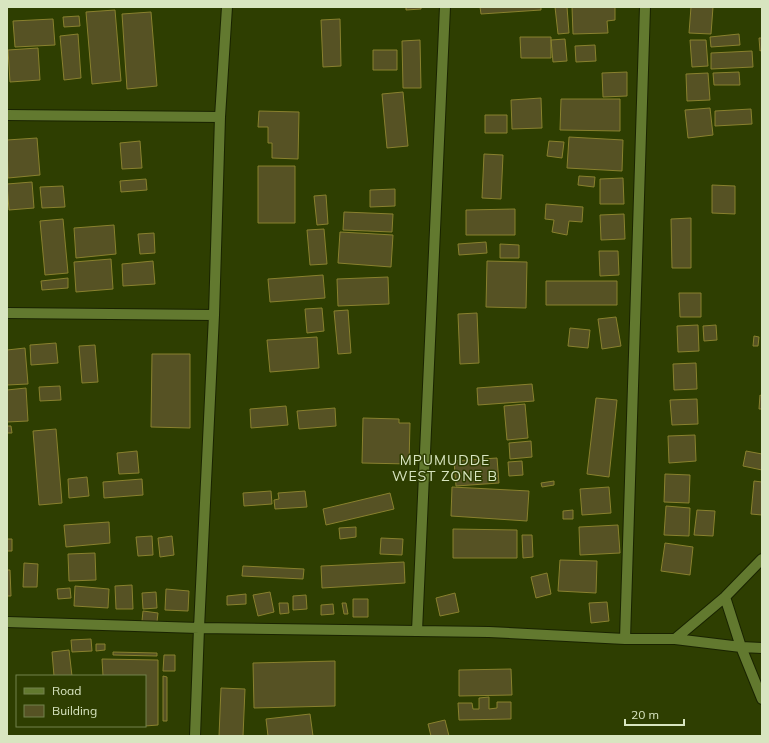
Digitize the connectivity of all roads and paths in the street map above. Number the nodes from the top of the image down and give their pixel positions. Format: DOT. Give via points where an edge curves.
graph roads {
  1 [pos="226,7"];
  2 [pos="445,7"];
  3 [pos="645,7"];
  4 [pos="7,115"];
  5 [pos="220,117"];
  6 [pos="7,313"];
  7 [pos="214,315"];
  8 [pos="762,559"];
  9 [pos="725,597"];
  10 [pos="7,622"];
  11 [pos="199,628"];
  12 [pos="417,631"];
  13 [pos="625,639"];
  14 [pos="675,639"];
  15 [pos="741,647"];
  16 [pos="762,648"];
  17 [pos="762,699"];
  18 [pos="195,736"];
  1 -- 5 [label="street"];
  2 -- 12 [label="street"];
  3 -- 13 [label="street"];
  4 -- 5 [label="street"];
  5 -- 7 [label="street"];
  6 -- 7 [label="street"];
  7 -- 11 [label="street"];
  8 -- 9 [label="street"];
  9 -- 14 [label="street"];
  9 -- 15 [label="street"];
  10 -- 11 [label="street"];
  11 -- 12 [label="street"];
  11 -- 18 [label="street"];
  12 -- 13 [label="street"];
  13 -- 14 [label="street"];
  14 -- 15 [label="street"];
  15 -- 16 [label="street"];
  15 -- 17 [label="street"];
}
